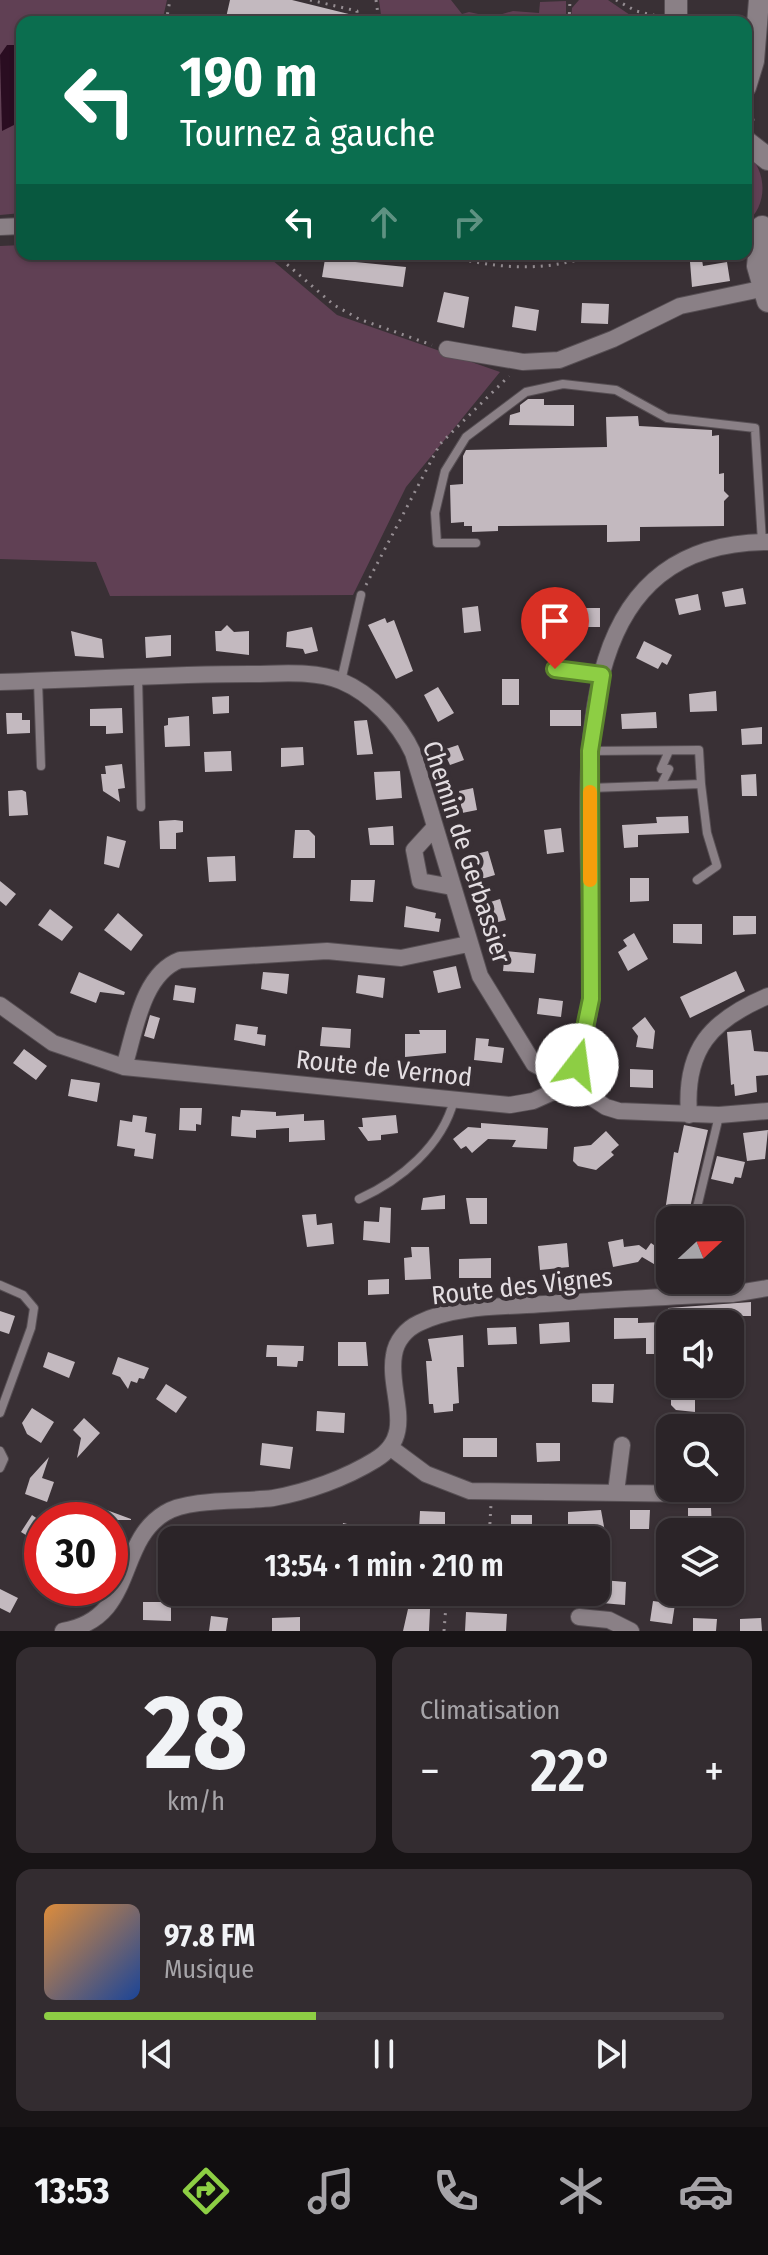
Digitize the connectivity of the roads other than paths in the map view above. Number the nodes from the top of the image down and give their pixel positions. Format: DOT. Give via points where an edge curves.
graph roads {
  1 [pos="759,0"];
  2 [pos="752,68"];
  3 [pos="752,141"];
  4 [pos="768,159"];
  5 [pos="759,228"];
  6 [pos="752,256"];
  7 [pos="751,260"];
  8 [pos="766,295"];
  9 [pos="447,349"];
  10 [pos="765,542"];
  11 [pos="476,543"];
  12 [pos="361,595"];
  13 [pos="555,669"];
  14 [pos="602,675"];
  15 [pos="138,677"];
  16 [pos="38,681"];
  17 [pos="341,681"];
  18 [pos="0,682"];
  19 [pos="590,751"];
  20 [pos="669,751"];
  21 [pos="41,766"];
  22 [pos="701,784"];
  23 [pos="661,785"];
  24 [pos="590,788"];
  25 [pos="141,807"];
  26 [pos="435,827"];
  27 [pos="697,880"];
  28 [pos="452,887"];
  29 [pos="468,944"];
  30 [pos="768,996"];
  31 [pos="0,1005"];
  32 [pos="124,1067"];
  33 [pos="571,1084"];
  34 [pos="454,1100"];
  35 [pos="768,1111"];
  36 [pos="689,1115"];
  37 [pos="719,1115"];
  38 [pos="359,1199"];
  39 [pos="697,1206"];
  40 [pos="0,1285"];
  41 [pos="768,1288"];
  42 [pos="656,1291"];
  43 [pos="744,1292"];
  44 [pos="0,1413"];
  45 [pos="622,1445"];
  46 [pos="391,1448"];
  47 [pos="0,1451"];
  48 [pos="0,1468"];
  49 [pos="616,1492"];
  50 [pos="656,1493"];
  51 [pos="579,1617"];
  52 [pos="63,1631"];
  53 [pos="631,1631"];
  1 -- 2 [label="street"];
  3 -- 4 [label="main road"];
  5 -- 6 [label="main road"];
  7 -- 8 [label="main road"];
  8 -- 9 [label="street" via="680,306 559,360 523,362"];
  10 -- 11 [label="lane" via="755,428 667,418 616,390 563,384 526,392 502,409 466,437 445,471 435,513 437,543"];
  10 -- 14 [label="street" via="703,550 677,561 647,584 620,621"];
  12 -- 17 [label="lane"];
  13 -- 14 [label="lane"];
  14 -- 19 [label="street"];
  15 -- 16 [label="street, Chemin de Gerbassier"];
  15 -- 17 [label="street, Chemin de Gerbassier" via="273,674"];
  15 -- 25 [label="lane"];
  16 -- 18 [label="street, Chemin de Gerbassier"];
  16 -- 21 [label="lane"];
  17 -- 26 [label="street, Chemin de Gerbassier" via="373,702 407,741"];
  19 -- 20 [label="lane"];
  19 -- 24 [label="street"];
  20 -- 22 [label="lane" via="699,750"];
  20 -- 23 [label="lane" via="661,769 669,769"];
  22 -- 23 [label="lane"];
  22 -- 27 [label="lane" via="717,866"];
  23 -- 24 [label="lane"];
  24 -- 33 [label="street" via="591,999"];
  26 -- 28 [label="street, Chemin de Gerbassier"];
  26 -- 28 [label="street" via="414,850 420,881"];
  28 -- 29 [label="street, Chemin de Gerbassier"];
  29 -- 32 [label="street" via="401,958 327,951 180,960 153,982"];
  29 -- 33 [label="street, Chemin de Gerbassier" via="493,1000 529,1059"];
  30 -- 36 [label="street" via="726,1015 709,1032 692,1071"];
  31 -- 32 [label="street, Route de Vernod" via="53,1043"];
  32 -- 34 [label="street, Route de Vernod"];
  33 -- 34 [label="street, Route de Vernod" via="519,1105"];
  33 -- 36 [label="street" via="611,1109"];
  34 -- 38 [label="lane" via="412,1167"];
  35 -- 37 [label="street"];
  36 -- 37 [label="street"];
  37 -- 39 [label="lane"];
  40 -- 44 [label="lane" via="23,1295 34,1308"];
  41 -- 43 [label="street, Route des Vignes"];
  42 -- 46 [label="street, Route des Vignes" via="447,1314 416,1324 393,1355 400,1422"];
  45 -- 49 [label="street"];
  46 -- 49 [label="street" via="450,1485 491,1492"];
  46 -- 52 [label="street" via="367,1465 292,1494 167,1511 146,1531 105,1612"];
  47 -- 48 [label="lane"];
  49 -- 50 [label="street"];
  51 -- 53 [label="street" via="609,1620"];
}
